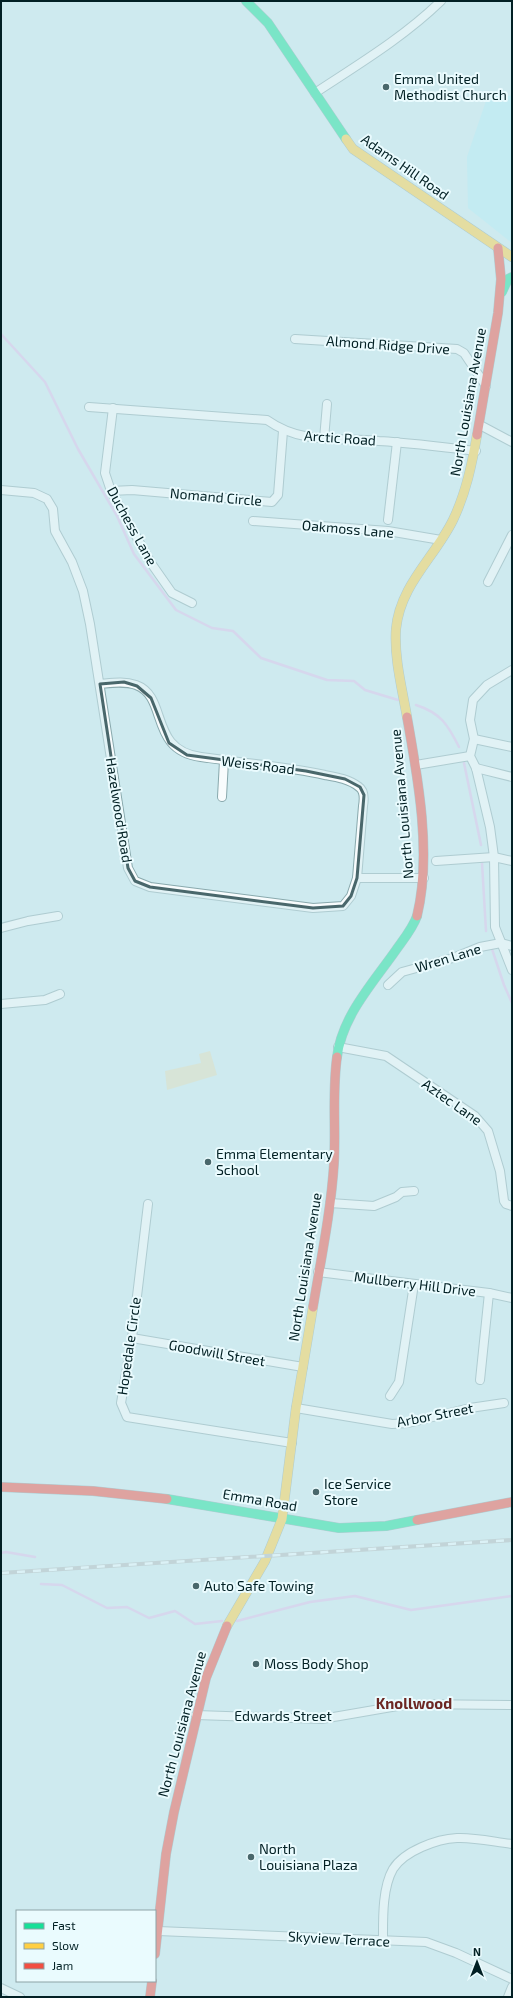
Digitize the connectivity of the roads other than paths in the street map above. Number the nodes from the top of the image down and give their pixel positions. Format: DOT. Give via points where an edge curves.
graph roads {
  1 [pos="246,1"];
  2 [pos="442,1"];
  3 [pos="315,92"];
  4 [pos="498,248"];
  5 [pos="512,257"];
  6 [pos="512,277"];
  7 [pos="500,299"];
  8 [pos="295,339"];
  9 [pos="487,387"];
  10 [pos="327,404"];
  11 [pos="89,407"];
  12 [pos="113,408"];
  13 [pos="480,426"];
  14 [pos="283,431"];
  15 [pos="324,439"];
  16 [pos="397,442"];
  17 [pos="512,442"];
  18 [pos="476,451"];
  19 [pos="1,490"];
  20 [pos="111,491"];
  21 [pos="254,520"];
  22 [pos="388,520"];
  23 [pos="512,535"];
  24 [pos="441,540"];
  25 [pos="488,582"];
  26 [pos="192,602"];
  27 [pos="512,670"];
  28 [pos="100,684"];
  29 [pos="474,739"];
  30 [pos="512,747"];
  31 [pos="470,756"];
  32 [pos="224,761"];
  33 [pos="416,765"];
  34 [pos="476,768"];
  35 [pos="512,777"];
  36 [pos="222,797"];
  37 [pos="494,857"];
  38 [pos="436,861"];
  39 [pos="512,861"];
  40 [pos="356,878"];
  41 [pos="424,878"];
  42 [pos="58,916"];
  43 [pos="1,928"];
  44 [pos="502,943"];
  45 [pos="512,946"];
  46 [pos="512,970"];
  47 [pos="388,985"];
  48 [pos="60,994"];
  49 [pos="1,1004"];
  50 [pos="338,1047"];
  51 [pos="414,1191"];
  52 [pos="330,1203"];
  53 [pos="148,1204"];
  54 [pos="512,1206"];
  55 [pos="318,1272"];
  56 [pos="414,1284"];
  57 [pos="489,1293"];
  58 [pos="512,1298"];
  59 [pos="132,1338"];
  60 [pos="303,1367"];
  61 [pos="480,1380"];
  62 [pos="390,1396"];
  63 [pos="504,1403"];
  64 [pos="296,1408"];
  65 [pos="292,1443"];
  66 [pos="1,1487"];
  67 [pos="512,1502"];
  68 [pos="282,1519"];
  69 [pos="512,1705"];
  70 [pos="196,1716"];
  71 [pos="512,1844"];
  72 [pos="158,1931"];
  73 [pos="383,1942"];
  74 [pos="156,1946"];
  75 [pos="512,1979"];
  76 [pos="152,1982"];
  77 [pos="512,1987"];
  78 [pos="1,1988"];
  79 [pos="20,1997"];
  80 [pos="150,1997"];
  81 [pos="508,1997"];
  1 -- 3 [label="street, Adams Hill Road" via="268,23"];
  2 -- 3 [label="street" via="425,17 382,48"];
  3 -- 4 [label="street, Adams Hill Road" via="353,149"];
  4 -- 5 [label="street, Adams Hill Road"];
  4 -- 7 [label="street, North Louisiana Avenue"];
  6 -- 7 [label="street" via="504,284"];
  7 -- 9 [label="street, North Louisiana Avenue"];
  8 -- 9 [label="street, Almond Ridge Drive" via="457,349 464,353"];
  9 -- 13 [label="street, North Louisiana Avenue"];
  10 -- 15 [label="street"];
  11 -- 12 [label="street, Arctic Road"];
  12 -- 14 [label="street, Arctic Road" via="267,420"];
  12 -- 20 [label="street, Duchess Lane" via="105,474"];
  13 -- 17 [label="street"];
  13 -- 18 [label="street, North Louisiana Avenue"];
  14 -- 15 [label="street, Arctic Road"];
  14 -- 20 [label="street, Nomand Circle" via="278,495 272,502 132,490"];
  15 -- 16 [label="street, Arctic Road"];
  16 -- 18 [label="street, Arctic Road"];
  16 -- 22 [label="street"];
  18 -- 24 [label="street, North Louisiana Avenue" via="464,493"];
  19 -- 28 [label="street, Hazelwood Road" via="34,493 47,499 53,508 55,531 72,562 83,591"];
  20 -- 26 [label="street, Duchess Lane" via="151,562 172,593"];
  21 -- 24 [label="street, Oakmoss Lane" via="388,532"];
  23 -- 25 [label="street"];
  24 -- 33 [label="street, North Louisiana Avenue" via="407,589 396,629 397,661"];
  27 -- 29 [label="street" via="487,684 473,700 470,720"];
  28 -- 32 [label="street, Weiss Road" via="124,682 137,686 151,698 169,742 187,756"];
  28 -- 40 [label="street, Hazelwood Road" via="128,868 135,881 150,887 313,908 343,906 351,896"];
  29 -- 30 [label="street"];
  29 -- 31 [label="street"];
  31 -- 33 [label="street"];
  31 -- 34 [label="street"];
  32 -- 36 [label="street"];
  32 -- 40 [label="street, Weiss Road" via="306,771 345,779 360,787 364,795 364,806"];
  33 -- 41 [label="street, North Louisiana Avenue"];
  34 -- 35 [label="street"];
  34 -- 37 [label="street" via="490,827"];
  37 -- 38 [label="street"];
  37 -- 39 [label="street"];
  37 -- 44 [label="street" via="495,927"];
  40 -- 41 [label="street"];
  41 -- 50 [label="street, North Louisiana Avenue" via="416,919 349,1017"];
  42 -- 43 [label="street"];
  44 -- 45 [label="street, Wren Lane"];
  44 -- 46 [label="street"];
  44 -- 47 [label="street, Wren Lane" via="480,947 453,958 402,972"];
  48 -- 49 [label="street" via="45,1000"];
  50 -- 52 [label="street, North Louisiana Avenue" via="334,1075 334,1162"];
  50 -- 54 [label="street, Aztec Lane" via="386,1056 478,1119 487,1128 494,1146 504,1201"];
  51 -- 52 [label="street" via="402,1192 374,1206"];
  52 -- 55 [label="street, North Louisiana Avenue"];
  53 -- 59 [label="street, Hopedale Circle"];
  55 -- 56 [label="street, Mullberry Hill Drive"];
  55 -- 60 [label="street, North Louisiana Avenue"];
  56 -- 57 [label="street, Mullberry Hill Drive"];
  56 -- 62 [label="street" via="399,1382"];
  57 -- 58 [label="street, Mullberry Hill Drive"];
  57 -- 61 [label="street"];
  59 -- 60 [label="street, Goodwill Street"];
  59 -- 65 [label="street, Hopedale Circle" via="121,1403 127,1416"];
  60 -- 64 [label="street, North Louisiana Avenue"];
  63 -- 64 [label="street, Arbor Street" via="392,1424"];
  64 -- 65 [label="street, North Louisiana Avenue"];
  65 -- 68 [label="street, North Louisiana Avenue"];
  66 -- 68 [label="street, Emma Road" via="172,1498"];
  67 -- 68 [label="street, Emma Road" via="381,1527 339,1528"];
  68 -- 70 [label="street, North Louisiana Avenue" via="267,1556 219,1642"];
  69 -- 70 [label="street, Edwards Street" via="408,1704 322,1719"];
  70 -- 72 [label="street, North Louisiana Avenue" via="166,1854"];
  71 -- 73 [label="street" via="457,1838 408,1853 393,1869 384,1899"];
  72 -- 73 [label="street, Skyview Terrace"];
  72 -- 74 [label="street, North Louisiana Avenue"];
  73 -- 75 [label="street, Skyview Terrace" via="426,1942"];
  76 -- 80 [label="street"];
  77 -- 81 [label="street"];
  78 -- 79 [label="street"];
}
